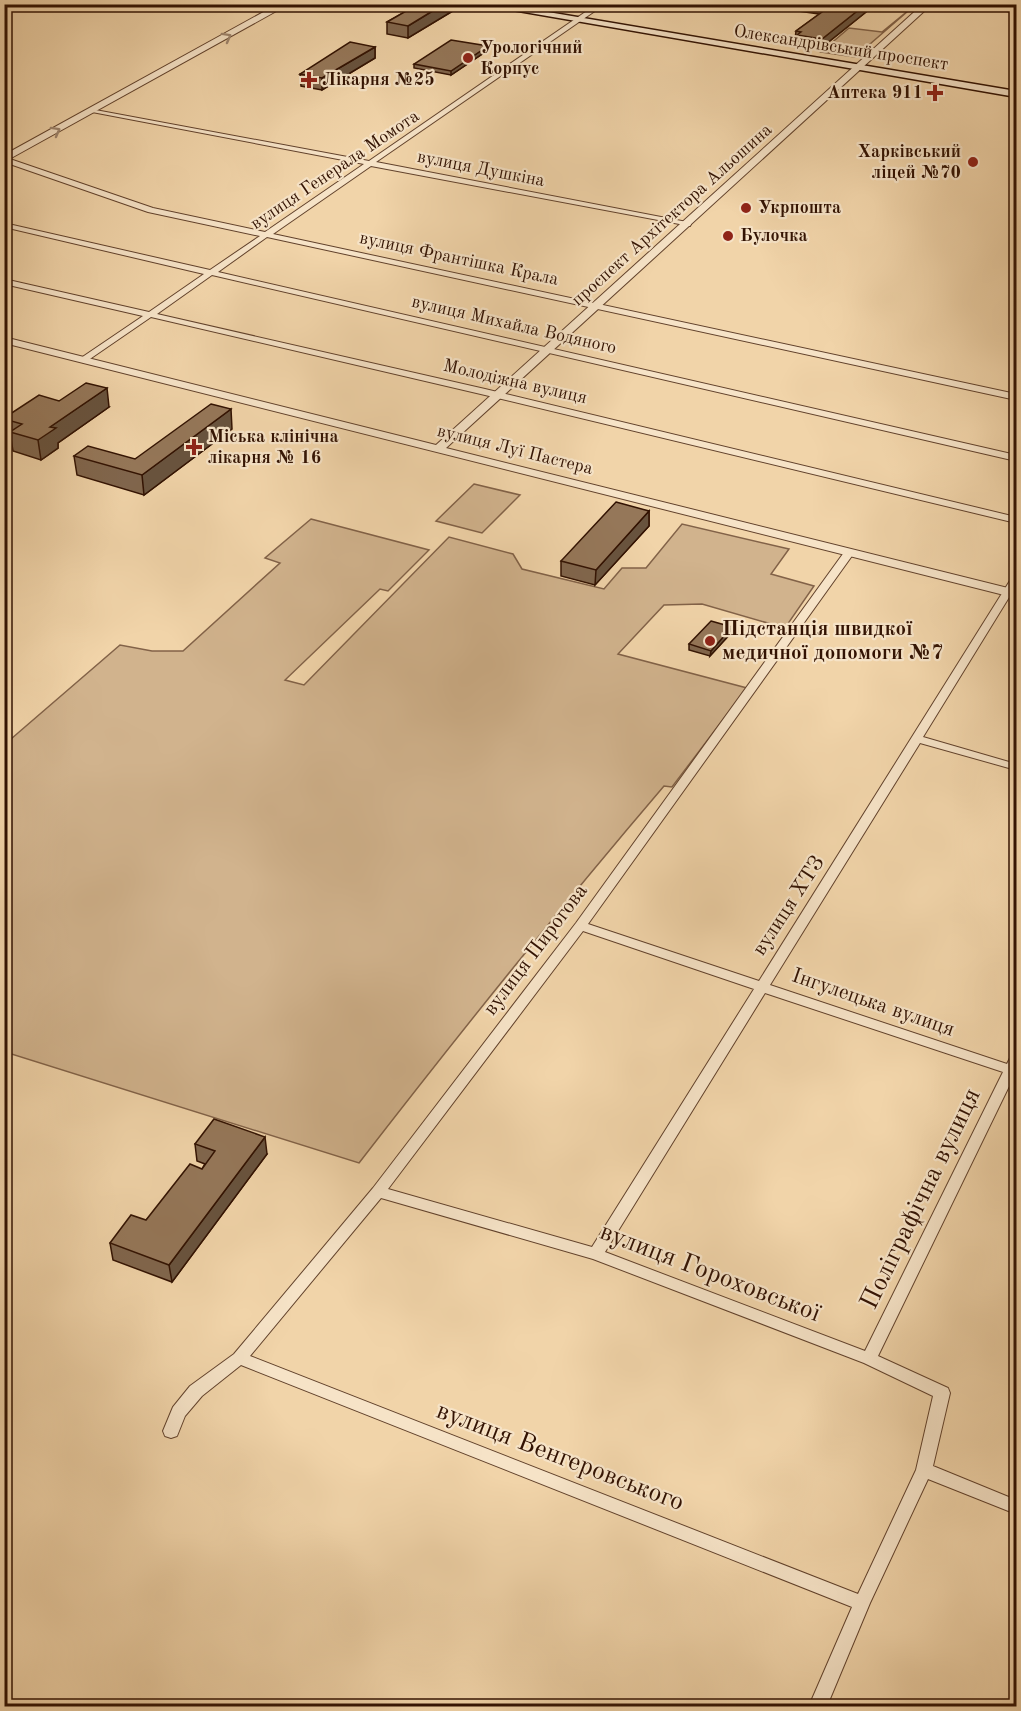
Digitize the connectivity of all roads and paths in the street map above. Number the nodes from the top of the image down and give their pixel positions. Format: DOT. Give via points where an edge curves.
graph roads {
  1 [pos="285,4"];
  2 [pos="482,4"];
  3 [pos="602,4"];
  4 [pos="928,4"];
  5 [pos="976,4"];
  6 [pos="1017,11"];
  7 [pos="578,21"];
  8 [pos="858,67"];
  9 [pos="1017,94"];
  10 [pos="92,110"];
  11 [pos="4,159"];
  12 [pos="371,164"];
  13 [pos="687,224"];
  14 [pos="4,225"];
  15 [pos="268,234"];
  16 [pos="212,271"];
  17 [pos="4,281"];
  18 [pos="597,305"];
  19 [pos="146,315"];
  20 [pos="4,340"];
  21 [pos="548,350"];
  22 [pos="84,360"];
  23 [pos="498,395"];
  24 [pos="1017,397"];
  25 [pos="438,449"];
  26 [pos="1017,458"];
  27 [pos="1017,519"];
  28 [pos="849,553"];
  29 [pos="1017,579"];
  30 [pos="1012,593"];
  31 [pos="919,739"];
  32 [pos="1017,767"];
  33 [pos="580,926"];
  34 [pos="761,986"];
  35 [pos="1015,1067"];
  36 [pos="378,1192"];
  37 [pos="596,1254"];
  38 [pos="239,1358"];
  39 [pos="869,1359"];
  40 [pos="171,1431"];
  41 [pos="924,1470"];
  42 [pos="1017,1507"];
  43 [pos="861,1603"];
  44 [pos="818,1707"];
  10 -- 1 [label="street, one-way"];
  2 -- 7 [label="main road, Олександрівський проспект"];
  3 -- 7 [label="street, вулиця Генерала Момота"];
  4 -- 8 [label="street, проспект Архітектора Альошина"];
  5 -- 6 [label="street"];
  7 -- 8 [label="main road, Олександрівський проспект"];
  7 -- 12 [label="street, вулиця Генерала Момота"];
  8 -- 9 [label="main road, Олександрівський проспект"];
  8 -- 13 [label="street, проспект Архітектора Альошина"];
  11 -- 10 [label="street, one-way"];
  10 -- 12 [label="street, вулиця Душкіна"];
  11 -- 15 [label="street, вулиця Франтішка Крала" via="152,210"];
  12 -- 13 [label="street, вулиця Душкіна"];
  12 -- 15 [label="street, вулиця Генерала Момота"];
  13 -- 18 [label="street, проспект Архітектора Альошина"];
  14 -- 16 [label="street, вулиця Михайла Водяного"];
  15 -- 16 [label="street, вулиця Генерала Момота"];
  15 -- 18 [label="street, вулиця Франтішка Крала"];
  16 -- 19 [label="street, вулиця Генерала Момота"];
  16 -- 21 [label="street, вулиця Михайла Водяного"];
  17 -- 19 [label="street, Молодіжна вулиця"];
  18 -- 21 [label="street, проспект Архітектора Альошина"];
  18 -- 24 [label="street, вулиця Франтішка Крала"];
  19 -- 22 [label="street, вулиця Генерала Момота"];
  19 -- 23 [label="street, Молодіжна вулиця"];
  20 -- 22 [label="street, вулиця Луї Пастера"];
  21 -- 23 [label="street, проспект Архітектора Альошина"];
  21 -- 26 [label="street, вулиця Михайла Водяного"];
  22 -- 25 [label="street, вулиця Луї Пастера"];
  23 -- 25 [label="street, проспект Архітектора Альошина"];
  23 -- 27 [label="street, Молодіжна вулиця"];
  25 -- 28 [label="street, вулиця Луї Пастера"];
  28 -- 30 [label="street, вулиця Луї Пастера"];
  28 -- 33 [label="street, вулиця Пирогова"];
  29 -- 30 [label="street, вулиця ХТЗ"];
  30 -- 31 [label="street, вулиця ХТЗ"];
  31 -- 32 [label="street"];
  31 -- 34 [label="street, вулиця ХТЗ"];
  33 -- 34 [label="street, Інгулецька вулиця"];
  33 -- 36 [label="street, вулиця Пирогова"];
  34 -- 35 [label="street, Інгулецька вулиця"];
  34 -- 37 [label="street, вулиця ХТЗ"];
  35 -- 39 [label="street, Поліграфічна вулиця"];
  36 -- 37 [label="street, вулиця Гороховської"];
  36 -- 38 [label="street, вулиця Пирогова"];
  37 -- 39 [label="street, вулиця Гороховської"];
  38 -- 40 [label="street, вулиця Пирогова" via="196,1390 179,1412"];
  38 -- 43 [label="street, вулиця Венгеровського"];
  39 -- 41 [label="street, вулиця Гороховської" via="942,1393"];
  41 -- 42 [label="street"];
  41 -- 43 [label="street"];
  43 -- 44 [label="street"];
}
